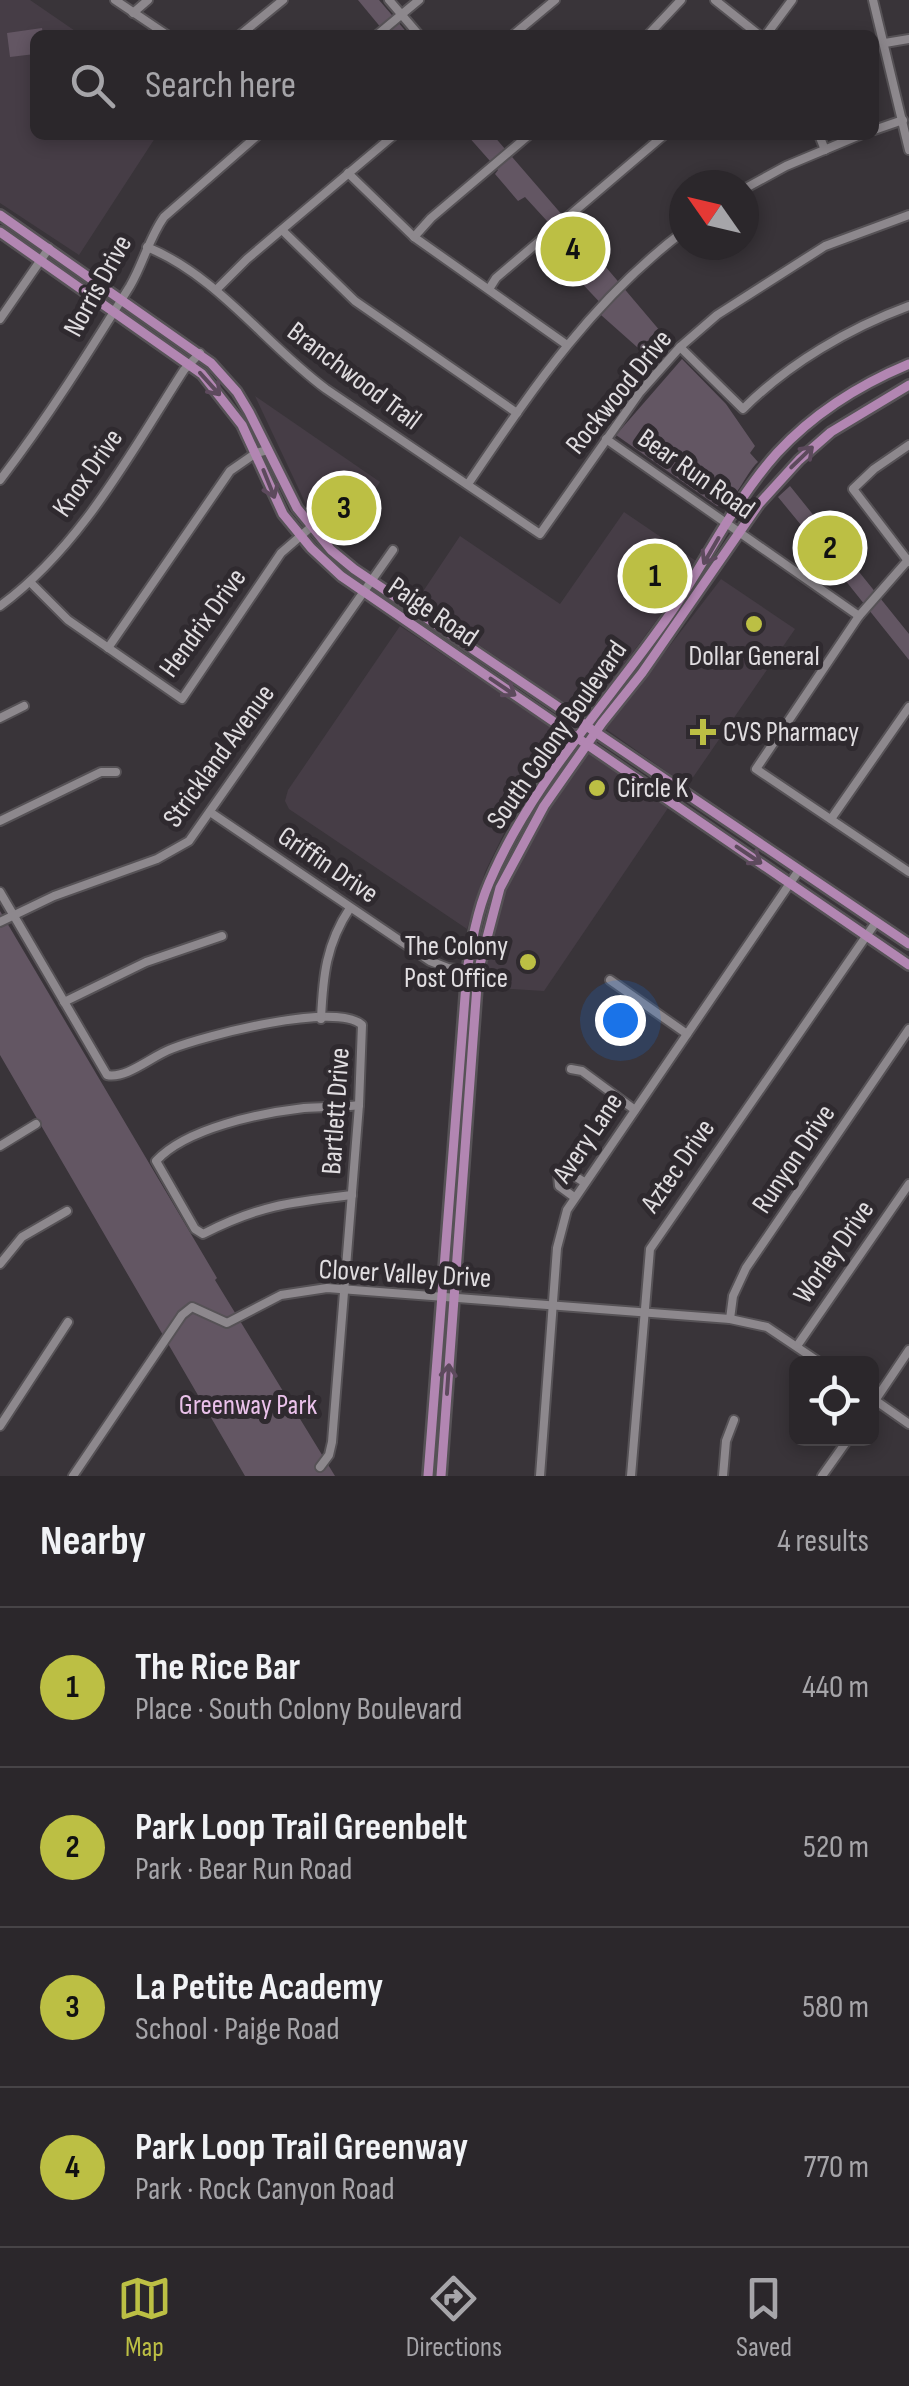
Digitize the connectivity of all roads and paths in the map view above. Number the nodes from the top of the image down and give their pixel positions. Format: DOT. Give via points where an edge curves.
graph roads {
  1 [pos="115,0"];
  2 [pos="148,0"];
  3 [pos="283,0"];
  4 [pos="389,0"];
  5 [pos="419,0"];
  6 [pos="555,0"];
  7 [pos="681,0"];
  8 [pos="715,0"];
  9 [pos="792,0"];
  10 [pos="874,0"];
  11 [pos="133,12"];
  12 [pos="401,15"];
  13 [pos="160,30"];
  14 [pos="246,30"];
  15 [pos="383,30"];
  16 [pos="414,30"];
  17 [pos="519,30"];
  18 [pos="653,30"];
  19 [pos="755,30"];
  20 [pos="766,30"];
  21 [pos="909,38"];
  22 [pos="885,43"];
  23 [pos="903,120"];
  24 [pos="879,128"];
  25 [pos="252,140"];
  26 [pos="388,140"];
  27 [pos="523,140"];
  28 [pos="658,140"];
  29 [pos="821,140"];
  30 [pos="848,140"];
  31 [pos="825,150"];
  32 [pos="909,150"];
  33 [pos="348,174"];
  34 [pos="759,181"];
  35 [pos="909,214"];
  36 [pos="0,215"];
  37 [pos="282,230"];
  38 [pos="0,232"];
  39 [pos="414,238"];
  40 [pos="669,245"];
  41 [pos="48,248"];
  42 [pos="147,248"];
  43 [pos="41,260"];
  44 [pos="489,289"];
  45 [pos="216,290"];
  46 [pos="122,298"];
  47 [pos="909,306"];
  48 [pos="114,310"];
  49 [pos="0,319"];
  50 [pos="567,345"];
  51 [pos="680,347"];
  52 [pos="200,354"];
  53 [pos="190,364"];
  54 [pos="909,364"];
  55 [pos="909,384"];
  56 [pos="517,413"];
  57 [pos="606,439"];
  58 [pos="909,445"];
  59 [pos="268,450"];
  60 [pos="256,453"];
  61 [pos="0,480"];
  62 [pos="468,484"];
  63 [pos="727,522"];
  64 [pos="311,527"];
  65 [pos="740,532"];
  66 [pos="540,534"];
  67 [pos="300,536"];
  68 [pos="393,550"];
  69 [pos="908,560"];
  70 [pos="371,580"];
  71 [pos="30,582"];
  72 [pos="362,592"];
  73 [pos="0,606"];
  74 [pos="679,611"];
  75 [pos="858,616"];
  76 [pos="108,648"];
  77 [pos="482,654"];
  78 [pos="634,662"];
  79 [pos="650,662"];
  80 [pos="473,667"];
  81 [pos="24,706"];
  82 [pos="909,707"];
  83 [pos="0,718"];
  84 [pos="586,725"];
  85 [pos="596,732"];
  86 [pos="577,737"];
  87 [pos="587,744"];
  88 [pos="116,772"];
  89 [pos="675,786"];
  90 [pos="669,800"];
  91 [pos="210,812"];
  92 [pos="831,819"];
  93 [pos="0,822"];
  94 [pos="507,858"];
  95 [pos="798,870"];
  96 [pos="908,870"];
  97 [pos="790,883"];
  98 [pos="0,892"];
  99 [pos="494,905"];
  100 [pos="350,908"];
  101 [pos="480,910"];
  102 [pos="13,914"];
  103 [pos="0,922"];
  104 [pos="876,922"];
  105 [pos="222,936"];
  106 [pos="866,936"];
  107 [pos="909,944"];
  108 [pos="909,965"];
  109 [pos="473,972"];
  110 [pos="610,980"];
  111 [pos="64,1002"];
  112 [pos="321,1019"];
  113 [pos="909,1029"];
  114 [pos="687,1034"];
  115 [pos="571,1069"];
  116 [pos="360,1104"];
  117 [pos="462,1106"];
  118 [pos="635,1110"];
  119 [pos="36,1124"];
  120 [pos="0,1146"];
  121 [pos="584,1182"];
  122 [pos="909,1184"];
  123 [pos="352,1194"];
  124 [pos="574,1197"];
  125 [pos="67,1210"];
  126 [pos="2,1258"];
  127 [pos="344,1289"];
  128 [pos="441,1297"];
  129 [pos="453,1298"];
  130 [pos="554,1306"];
  131 [pos="644,1313"];
  132 [pos="730,1319"];
  133 [pos="68,1322"];
  134 [pos="796,1346"];
  135 [pos="909,1350"];
  136 [pos="810,1356"];
  137 [pos="879,1392"];
  138 [pos="879,1405"];
  139 [pos="734,1420"];
  140 [pos="909,1424"];
  141 [pos="0,1426"];
  142 [pos="843,1446"];
  143 [pos="320,1466"];
  144 [pos="73,1476"];
  145 [pos="428,1476"];
  146 [pos="441,1476"];
  147 [pos="540,1476"];
  148 [pos="631,1476"];
  149 [pos="723,1476"];
  150 [pos="822,1476"];
  1 -- 11 [label="street"];
  2 -- 11 [label="street"];
  3 -- 14 [label="street"];
  4 -- 12 [label="street"];
  5 -- 12 [label="street"];
  6 -- 17 [label="street"];
  7 -- 18 [label="street"];
  8 -- 19 [label="street"];
  9 -- 20 [label="street"];
  10 -- 22 [label="street"];
  11 -- 13 [label="street"];
  12 -- 15 [label="street"];
  12 -- 16 [label="street"];
  21 -- 22 [label="street"];
  22 -- 23 [label="street"];
  23 -- 24 [label="street"];
  23 -- 32 [label="street"];
  25 -- 42 [label="street, Norris Drive" via="172,208"];
  26 -- 33 [label="street"];
  27 -- 39 [label="street"];
  28 -- 44 [label="street"];
  29 -- 31 [label="street"];
  30 -- 31 [label="street"];
  31 -- 34 [label="street"];
  33 -- 37 [label="street"];
  33 -- 39 [label="street"];
  35 -- 51 [label="street, Rockwood Drive" via="825,246 757,287"];
  36 -- 41 [label="main road, Paige Road"];
  37 -- 45 [label="street"];
  37 -- 56 [label="street" via="355,301"];
  38 -- 43 [label="main road, Paige Road"];
  39 -- 44 [label="street"];
  40 -- 50 [label="street" via="610,295"];
  41 -- 43 [label="street"];
  41 -- 46 [label="main road, Paige Road"];
  42 -- 45 [label="street, Branchwood Trail"];
  42 -- 46 [label="street, Norris Drive"];
  43 -- 48 [label="main road, Paige Road"];
  43 -- 49 [label="street"];
  44 -- 50 [label="street"];
  45 -- 62 [label="street, Branchwood Trail" via="300,370"];
  46 -- 48 [label="street, Norris Drive"];
  46 -- 52 [label="main road, Paige Road"];
  47 -- 51 [label="street" via="813,354 743,410"];
  48 -- 53 [label="main road, Paige Road"];
  48 -- 61 [label="street, Norris Drive"];
  50 -- 56 [label="street"];
  51 -- 57 [label="street, Rockwood Drive"];
  52 -- 53 [label="street, Knox Drive"];
  52 -- 59 [label="main road, Paige Road" via="237,392"];
  53 -- 60 [label="main road, Paige Road, one-way" via="228,405"];
  53 -- 71 [label="street, Knox Drive" via="100,500"];
  54 -- 63 [label="main road, South Colony Boulevard" via="805,427"];
  65 -- 55 [label="main road, South Colony Boulevard, one-way" via="815,445"];
  56 -- 62 [label="street"];
  57 -- 63 [label="street, Bear Run Road"];
  57 -- 66 [label="street, Rockwood Drive"];
  58 -- 69 [label="street" via="853,489"];
  59 -- 60 [label="street"];
  59 -- 64 [label="main road, Paige Road"];
  60 -- 67 [label="main road, Paige Road, one-way" via="274,498"];
  60 -- 76 [label="street" via="220,484"];
  62 -- 66 [label="street, Branchwood Trail"];
  63 -- 65 [label="street, Bear Run Road"];
  63 -- 74 [label="main road, South Colony Boulevard, one-way"];
  64 -- 67 [label="street, Hendrix Drive"];
  64 -- 70 [label="main road, Paige Road"];
  65 -- 74 [label="main road, South Colony Boulevard"];
  65 -- 75 [label="street, Bear Run Road"];
  67 -- 72 [label="main road, Paige Road"];
  67 -- 76 [label="street, Hendrix Drive" via="281,553 182,700"];
  68 -- 70 [label="street, Strickland Avenue"];
  69 -- 75 [label="street"];
  70 -- 72 [label="street, Strickland Avenue"];
  70 -- 77 [label="main road, Paige Road"];
  71 -- 73 [label="street, Knox Drive"];
  71 -- 76 [label="street, Hendrix Drive"];
  72 -- 80 [label="main road, Paige Road"];
  72 -- 91 [label="street, Strickland Avenue"];
  74 -- 78 [label="main road, South Colony Boulevard"];
  74 -- 79 [label="main road, South Colony Boulevard"];
  75 -- 92 [label="street" via="756,769"];
  77 -- 80 [label="main road"];
  77 -- 84 [label="main road, Paige Road"];
  78 -- 79 [label="main road"];
  78 -- 84 [label="main road, South Colony Boulevard"];
  79 -- 85 [label="main road, South Colony Boulevard"];
  80 -- 86 [label="main road, Paige Road, one-way"];
  81 -- 83 [label="street"];
  82 -- 92 [label="street"];
  84 -- 85 [label="main road, Paige Road"];
  84 -- 86 [label="main road, South Colony Boulevard"];
  85 -- 87 [label="main road, South Colony Boulevard"];
  85 -- 89 [label="main road, Paige Road"];
  86 -- 87 [label="main road, Paige Road"];
  86 -- 94 [label="main road, South Colony Boulevard" via="525,814"];
  87 -- 90 [label="main road, Paige Road"];
  87 -- 94 [label="main road, South Colony Boulevard"];
  88 -- 93 [label="street" via="101,772"];
  89 -- 90 [label="main road"];
  89 -- 95 [label="main road, Paige Road"];
  90 -- 97 [label="main road, Paige Road, one-way"];
  91 -- 100 [label="street, Griffin Drive"];
  91 -- 102 [label="street, Strickland Avenue" via="175,851"];
  92 -- 96 [label="street"];
  94 -- 99 [label="main road, South Colony Boulevard"];
  94 -- 101 [label="main road, South Colony Boulevard"];
  95 -- 97 [label="street, Avery Lane"];
  95 -- 104 [label="main road, Paige Road"];
  97 -- 106 [label="main road, Paige Road"];
  97 -- 114 [label="street, Avery Lane"];
  98 -- 102 [label="street"];
  99 -- 101 [label="main road"];
  99 -- 109 [label="main road, South Colony Boulevard"];
  100 -- 109 [label="street, Griffin Drive" via="430,961"];
  100 -- 112 [label="street" via="330,940"];
  101 -- 109 [label="main road, South Colony Boulevard"];
  102 -- 103 [label="street, Strickland Avenue"];
  102 -- 111 [label="street"];
  104 -- 106 [label="street, Aztec Drive"];
  104 -- 107 [label="main road, Paige Road"];
  105 -- 111 [label="street" via="146,962"];
  106 -- 108 [label="main road, Paige Road"];
  106 -- 131 [label="street, Aztec Drive" via="655,1239"];
  109 -- 117 [label="main road, South Colony Boulevard"];
  110 -- 114 [label="street"];
  111 -- 112 [label="street, Bartlett Drive" via="107,1075 116,1077 209,1035"];
  112 -- 116 [label="street, Bartlett Drive" via="362,1025"];
  113 -- 132 [label="street, Runyon Drive" via="746,1268"];
  114 -- 118 [label="street, Avery Lane"];
  115 -- 118 [label="street"];
  116 -- 123 [label="street, Bartlett Drive"];
  116 -- 123 [label="street" via="255,1116 205,1132 156,1162 203,1234 284,1202"];
  117 -- 128 [label="main road, South Colony Boulevard"];
  117 -- 129 [label="main road, South Colony Boulevard"];
  118 -- 121 [label="street, Avery Lane"];
  119 -- 120 [label="street"];
  121 -- 124 [label="street, Avery Lane"];
  121 -- 124 [label="street" via="568,1172 558,1176 559,1186"];
  122 -- 134 [label="street, Worley Drive"];
  123 -- 127 [label="street, Bartlett Drive"];
  124 -- 130 [label="street, Avery Lane" via="559,1236"];
  125 -- 126 [label="street" via="22,1237"];
  127 -- 128 [label="street, Clover Valley Drive"];
  127 -- 143 [label="street, Bartlett Drive" via="332,1442"];
  127 -- 144 [label="street, Clover Valley Drive" via="280,1295 227,1322 187,1308"];
  128 -- 129 [label="street, Clover Valley Drive"];
  128 -- 145 [label="main road, South Colony Boulevard"];
  129 -- 130 [label="street, Clover Valley Drive"];
  146 -- 129 [label="main road, South Colony Boulevard, one-way"];
  130 -- 131 [label="street, Clover Valley Drive"];
  130 -- 147 [label="street, Avery Lane"];
  131 -- 132 [label="street, Clover Valley Drive"];
  131 -- 148 [label="street, Aztec Drive"];
  132 -- 134 [label="street, Clover Valley Drive" via="764,1325"];
  133 -- 141 [label="street"];
  134 -- 136 [label="street, Clover Valley Drive"];
  135 -- 137 [label="street"];
  138 -- 140 [label="street"];
  139 -- 149 [label="street"];
  142 -- 150 [label="street"];
}
